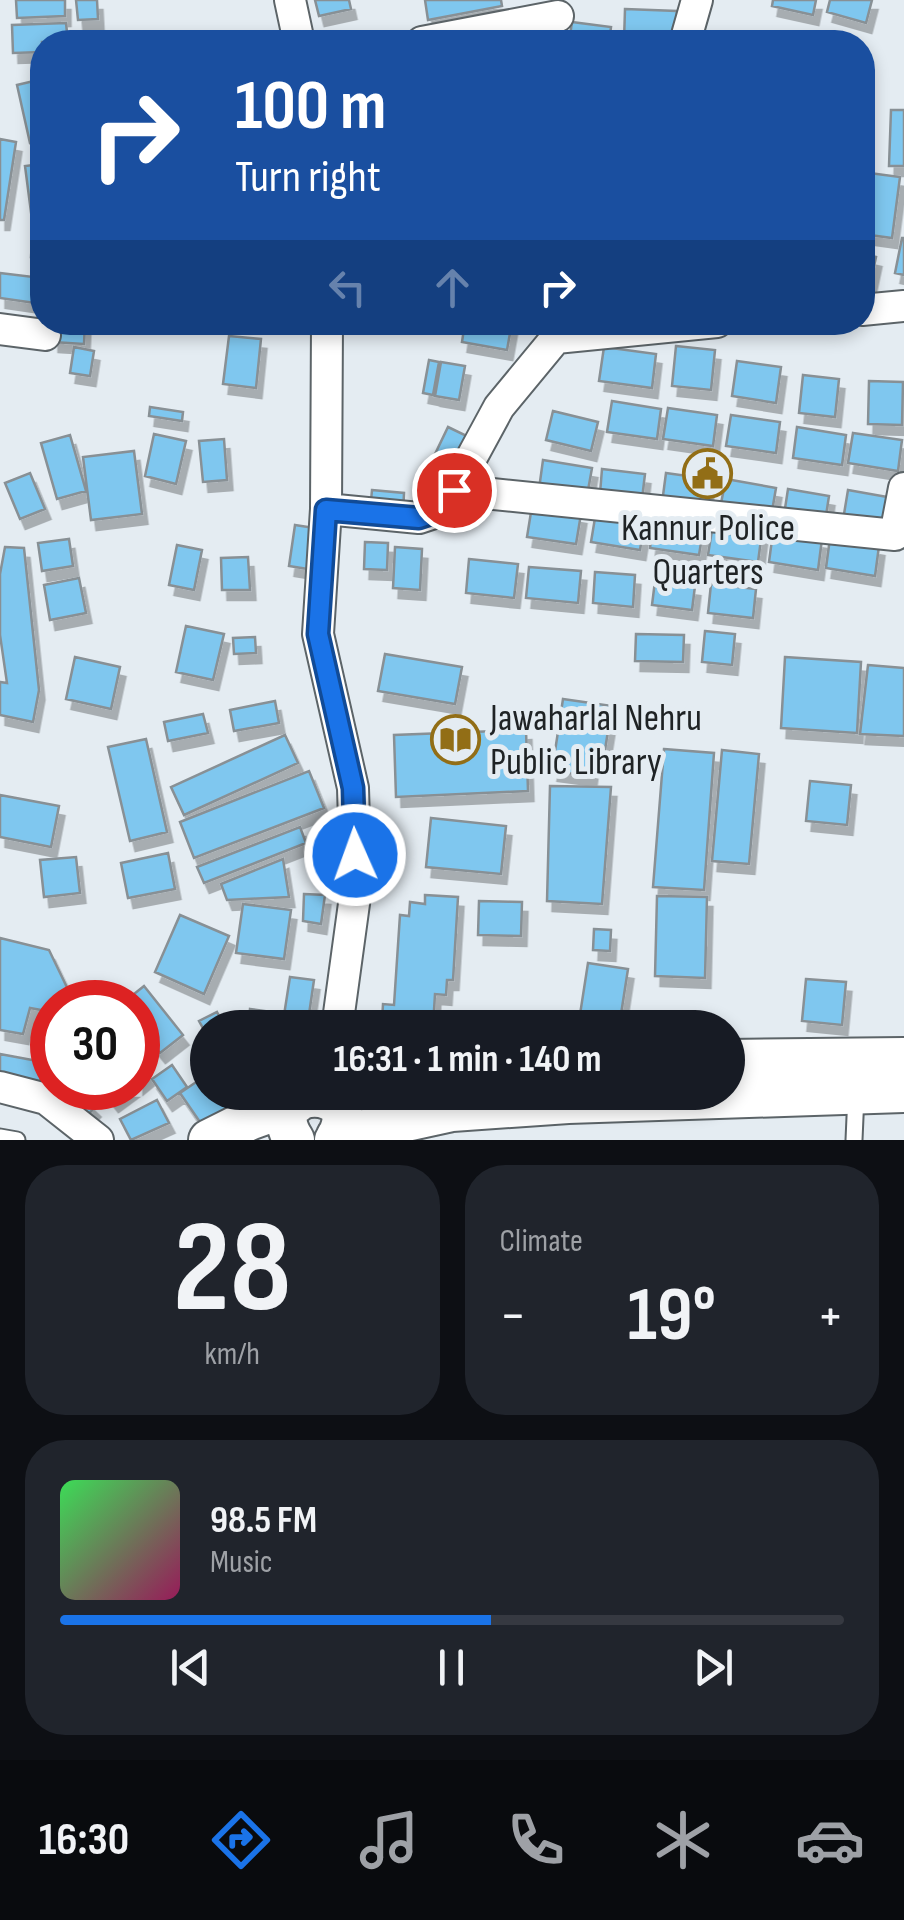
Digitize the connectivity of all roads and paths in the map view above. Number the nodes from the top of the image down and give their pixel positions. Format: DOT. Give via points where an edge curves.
graph roads {
  1 [pos="290,0"];
  2 [pos="697,0"];
  3 [pos="558,16"];
  4 [pos="296,30"];
  5 [pos="485,30"];
  6 [pos="688,30"];
  7 [pos="904,306"];
  8 [pos="875,309"];
  9 [pos="0,329"];
  10 [pos="30,333"];
  11 [pos="327,335"];
  12 [pos="587,335"];
  13 [pos="904,488"];
  14 [pos="454,490"];
  15 [pos="326,510"];
  16 [pos="339,1010"];
  17 [pos="904,1058"];
  18 [pos="745,1060"];
  19 [pos="0,1088"];
  20 [pos="904,1092"];
  21 [pos="856,1094"];
  22 [pos="302,1110"];
  23 [pos="337,1110"];
  24 [pos="396,1130"];
  25 [pos="0,1137"];
  26 [pos="336,1138"];
  27 [pos="17,1140"];
  28 [pos="98,1140"];
  29 [pos="206,1140"];
  30 [pos="854,1140"];
  1 -- 4 [label="street"];
  2 -- 6 [label="street"];
  3 -- 5 [label="street"];
  7 -- 8 [label="street"];
  9 -- 10 [label="street"];
  11 -- 15 [label="street"];
  12 -- 14 [label="street" via="556,338 499,406"];
  13 -- 14 [label="street" via="895,535"];
  14 -- 15 [label="street" via="437,512 419,518"];
  15 -- 16 [label="street" via="318,634 353,788 356,889"];
  17 -- 18 [label="main road"];
  19 -- 28 [label="street" via="46,1100"];
  20 -- 21 [label="main road"];
  21 -- 24 [label="main road" via="452,1111"];
  21 -- 30 [label="lane"];
  22 -- 29 [label="main road" via="250,1120"];
  23 -- 26 [label="main road"];
  24 -- 26 [label="main road"];
  25 -- 27 [label="lane"];
}
